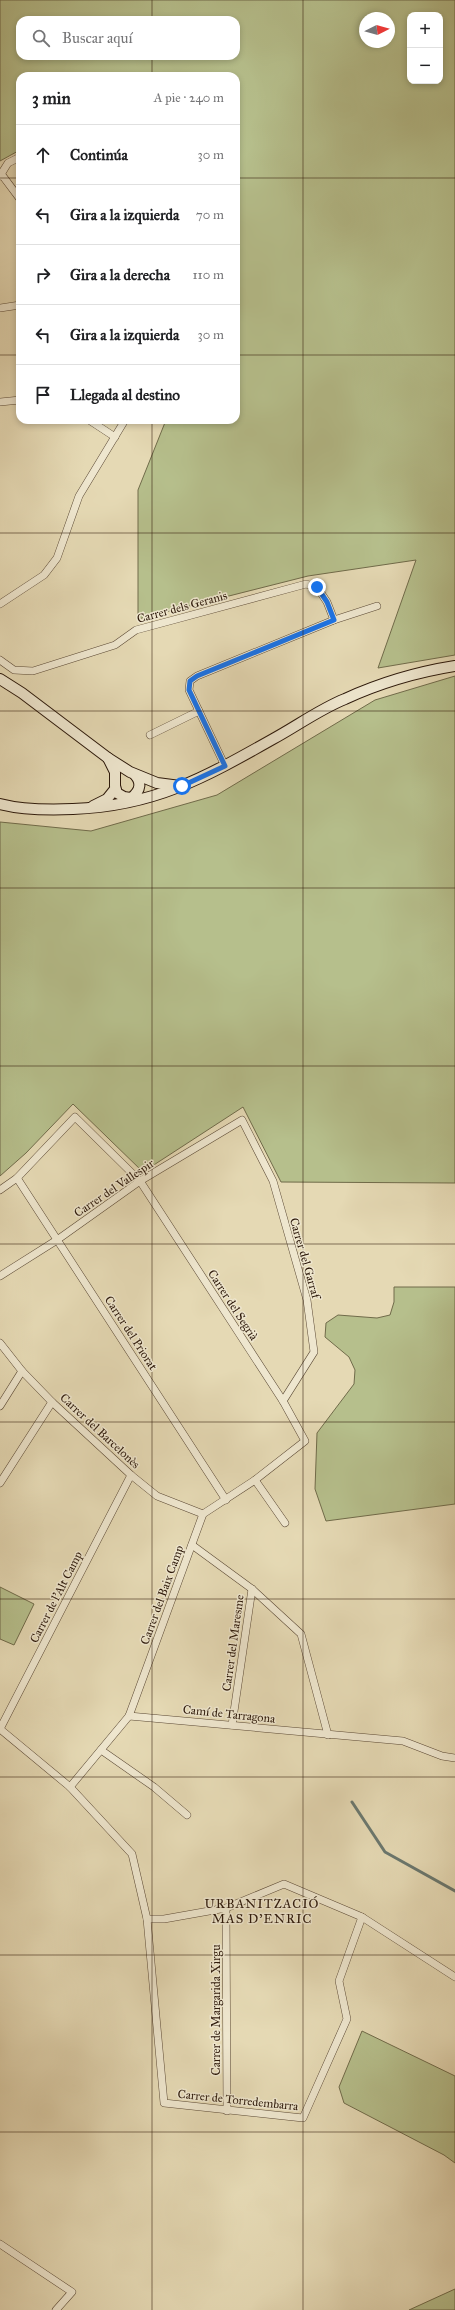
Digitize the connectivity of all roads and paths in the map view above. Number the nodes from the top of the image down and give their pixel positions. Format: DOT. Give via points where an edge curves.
graph roads {
  1 [pos="16,159"];
  2 [pos="1,176"];
  3 [pos="16,194"];
  4 [pos="16,306"];
  5 [pos="0,308"];
  6 [pos="16,400"];
  7 [pos="0,402"];
  8 [pos="95,424"];
  9 [pos="123,424"];
  10 [pos="115,437"];
  11 [pos="0,604"];
  12 [pos="377,606"];
  13 [pos="334,620"];
  14 [pos="0,660"];
  15 [pos="455,666"];
  16 [pos="0,679"];
  17 [pos="199,711"];
  18 [pos="150,735"];
  19 [pos="108,758"];
  20 [pos="225,766"];
  21 [pos="133,774"];
  22 [pos="116,785"];
  23 [pos="182,786"];
  24 [pos="132,798"];
  25 [pos="144,800"];
  26 [pos="0,804"];
  27 [pos="120,805"];
  28 [pos="89,808"];
  29 [pos="242,1120"];
  30 [pos="17,1178"];
  31 [pos="140,1181"];
  32 [pos="0,1190"];
  33 [pos="56,1240"];
  34 [pos="0,1276"];
  35 [pos="0,1343"];
  36 [pos="22,1371"];
  37 [pos="283,1401"];
  38 [pos="52,1402"];
  39 [pos="0,1406"];
  40 [pos="131,1475"];
  41 [pos="255,1480"];
  42 [pos="0,1483"];
  43 [pos="226,1500"];
  44 [pos="202,1514"];
  45 [pos="285,1523"];
  46 [pos="192,1545"];
  47 [pos="252,1588"];
  48 [pos="129,1716"];
  49 [pos="232,1725"];
  50 [pos="0,1729"];
  51 [pos="328,1736"];
  52 [pos="101,1750"];
  53 [pos="455,1758"];
  54 [pos="70,1787"];
  55 [pos="187,1815"];
  56 [pos="226,1908"];
  57 [pos="362,1917"];
  58 [pos="147,1919"];
  59 [pos="455,1976"];
  60 [pos="228,2111"];
  61 [pos="0,2244"];
  62 [pos="56,2310"];
  1 -- 2 [label="street" via="8,163"];
  2 -- 3 [label="street"];
  4 -- 5 [label="street"];
  6 -- 7 [label="street"];
  8 -- 10 [label="street"];
  9 -- 10 [label="street"];
  10 -- 11 [label="street" via="79,496 57,558 44,575"];
  12 -- 13 [label="street"];
  13 -- 14 [label="street, Carrer dels Geranis" via="327,602 317,587 306,584 136,630 115,645 33,671 14,670"];
  13 -- 17 [label="street" via="197,676 190,681 189,690"];
  15 -- 20 [label="main road" via="398,678 343,699"];
  16 -- 19 [label="main road"];
  17 -- 18 [label="street"];
  17 -- 20 [label="street"];
  19 -- 21 [label="main road"];
  19 -- 22 [label="main road" via="115,772"];
  20 -- 23 [label="main road"];
  21 -- 22 [label="main road" via="119,775"];
  21 -- 23 [label="main road" via="156,783"];
  21 -- 24 [label="main road" via="140,787"];
  22 -- 24 [label="main road" via="120,796"];
  22 -- 28 [label="main road" via="107,799"];
  23 -- 25 [label="main road"];
  24 -- 25 [label="main road"];
  24 -- 27 [label="main road"];
  25 -- 27 [label="main road"];
  26 -- 28 [label="main road" via="36,809"];
  27 -- 28 [label="main road"];
  29 -- 31 [label="street, Carrer del Vallespir"];
  29 -- 37 [label="street, Carrer del Garraf" via="273,1181 308,1308 314,1352"];
  30 -- 31 [label="street, Carrer del Segrià" via="75,1117"];
  30 -- 32 [label="street"];
  30 -- 33 [label="street, Carrer del Priorat"];
  31 -- 33 [label="street, Carrer del Vallespir"];
  31 -- 37 [label="street, Carrer del Segrià"];
  33 -- 34 [label="street, Carrer del Vallespir"];
  33 -- 43 [label="street, Carrer del Priorat"];
  35 -- 36 [label="street, Carrer del Barcelonès"];
  36 -- 38 [label="street, Carrer del Barcelonès"];
  36 -- 39 [label="street"];
  37 -- 41 [label="street, Carrer del Segrià" via="305,1441"];
  38 -- 40 [label="street, Carrer del Barcelonès"];
  38 -- 42 [label="street"];
  40 -- 44 [label="street, Carrer del Barcelonès" via="157,1496"];
  40 -- 50 [label="street, Carrer de l'Alt Camp"];
  41 -- 43 [label="street"];
  41 -- 45 [label="street"];
  43 -- 44 [label="street"];
  44 -- 46 [label="street, Carrer del Baix Camp"];
  46 -- 47 [label="street"];
  46 -- 48 [label="street, Carrer del Baix Camp"];
  47 -- 49 [label="street, Carrer del Maresme"];
  47 -- 51 [label="street" via="301,1634"];
  48 -- 49 [label="street, Camí de Tarragona"];
  48 -- 52 [label="street, Carrer del Baix Camp"];
  49 -- 51 [label="street, Camí de Tarragona"];
  50 -- 54 [label="street"];
  51 -- 53 [label="street, Camí de Tarragona" via="403,1741 442,1756"];
  52 -- 54 [label="street, Carrer del Baix Camp"];
  52 -- 55 [label="street" via="154,1787"];
  54 -- 58 [label="street" via="132,1854"];
  56 -- 57 [label="street" via="284,1884"];
  56 -- 58 [label="street" via="164,1919"];
  56 -- 60 [label="street, Carrer de Margarida Xirgu"];
  57 -- 59 [label="street"];
  57 -- 60 [label="street, Carrer de Torredembarra" via="339,1981 347,2019 303,2118"];
  58 -- 60 [label="street, Carrer de Torredembarra" via="164,2103"];
  61 -- 62 [label="street" via="72,2292"];
}
